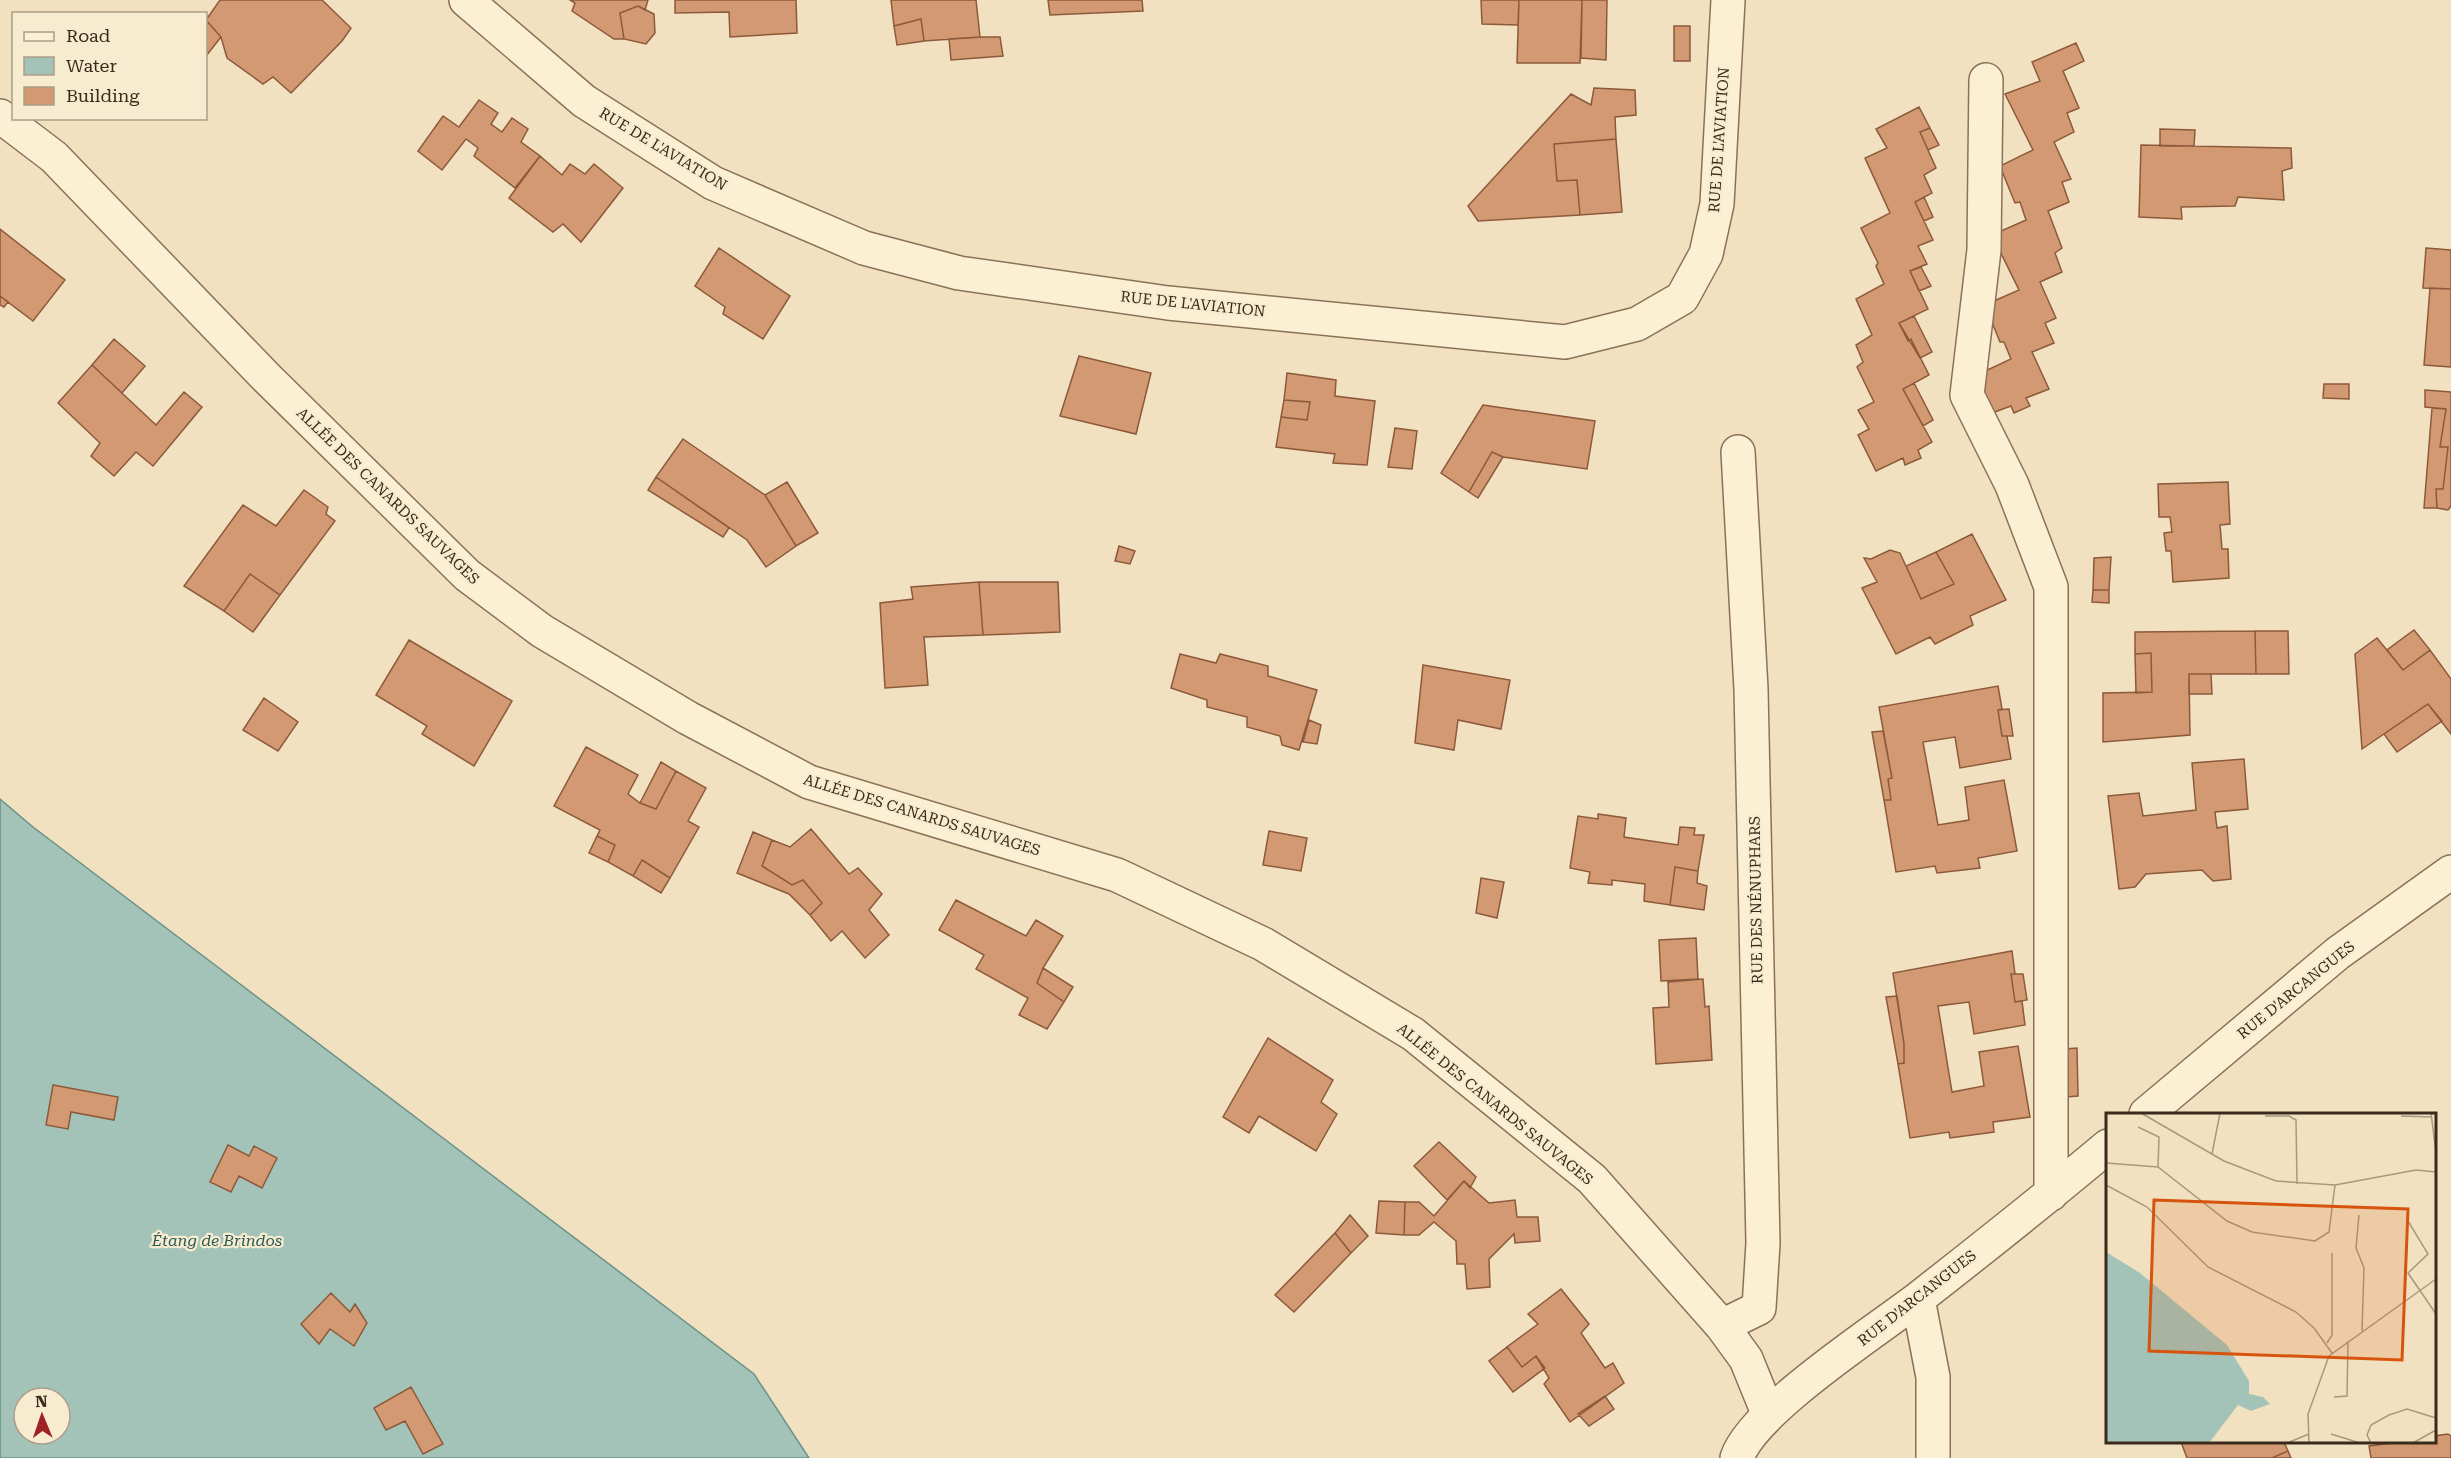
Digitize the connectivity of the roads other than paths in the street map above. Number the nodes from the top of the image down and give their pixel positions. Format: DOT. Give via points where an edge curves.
graph roads {
  1 [pos="466,0"];
  2 [pos="1728,0"];
  3 [pos="1986,80"];
  4 [pos="0,116"];
  5 [pos="1738,452"];
  6 [pos="2451,872"];
  7 [pos="2146,1113"];
  8 [pos="2106,1148"];
  9 [pos="2050,1194"];
  10 [pos="1917,1299"];
  11 [pos="1722,1326"];
  12 [pos="1768,1413"];
  13 [pos="1737,1458"];
  14 [pos="1933,1458"];
  1 -- 2 [label="street, RUE DE L'AVIATION" via="584,101 713,183 864,248 959,273 1168,303 1565,342 1637,324 1682,298 1706,254 1717,204"];
  3 -- 9 [label="street" via="1984,250 1968,395 2012,485 2051,587"];
  4 -- 11 [label="street, ALLÉE DES CANARDS SAUVAGES" via="54,157 265,376 466,575 542,631 688,718 809,782 1117,875 1263,944 1413,1034 1592,1179"];
  5 -- 11 [label="street, RUE DES NÉNUPHARS" via="1751,689 1763,1243 1759,1308"];
  6 -- 7 [label="street, RUE D'ARCANGUES" via="2338,954"];
  8 -- 9 [label="street, RUE D'ARCANGUES"];
  9 -- 10 [label="street, RUE D'ARCANGUES"];
  10 -- 12 [label="street, RUE D'ARCANGUES"];
  10 -- 14 [label="street" via="1933,1377"];
  11 -- 12 [label="street, ALLÉE DES CANARDS SAUVAGES" via="1746,1359"];
  12 -- 13 [label="street, RUE D'ARCANGUES" via="1741,1445"];
}
